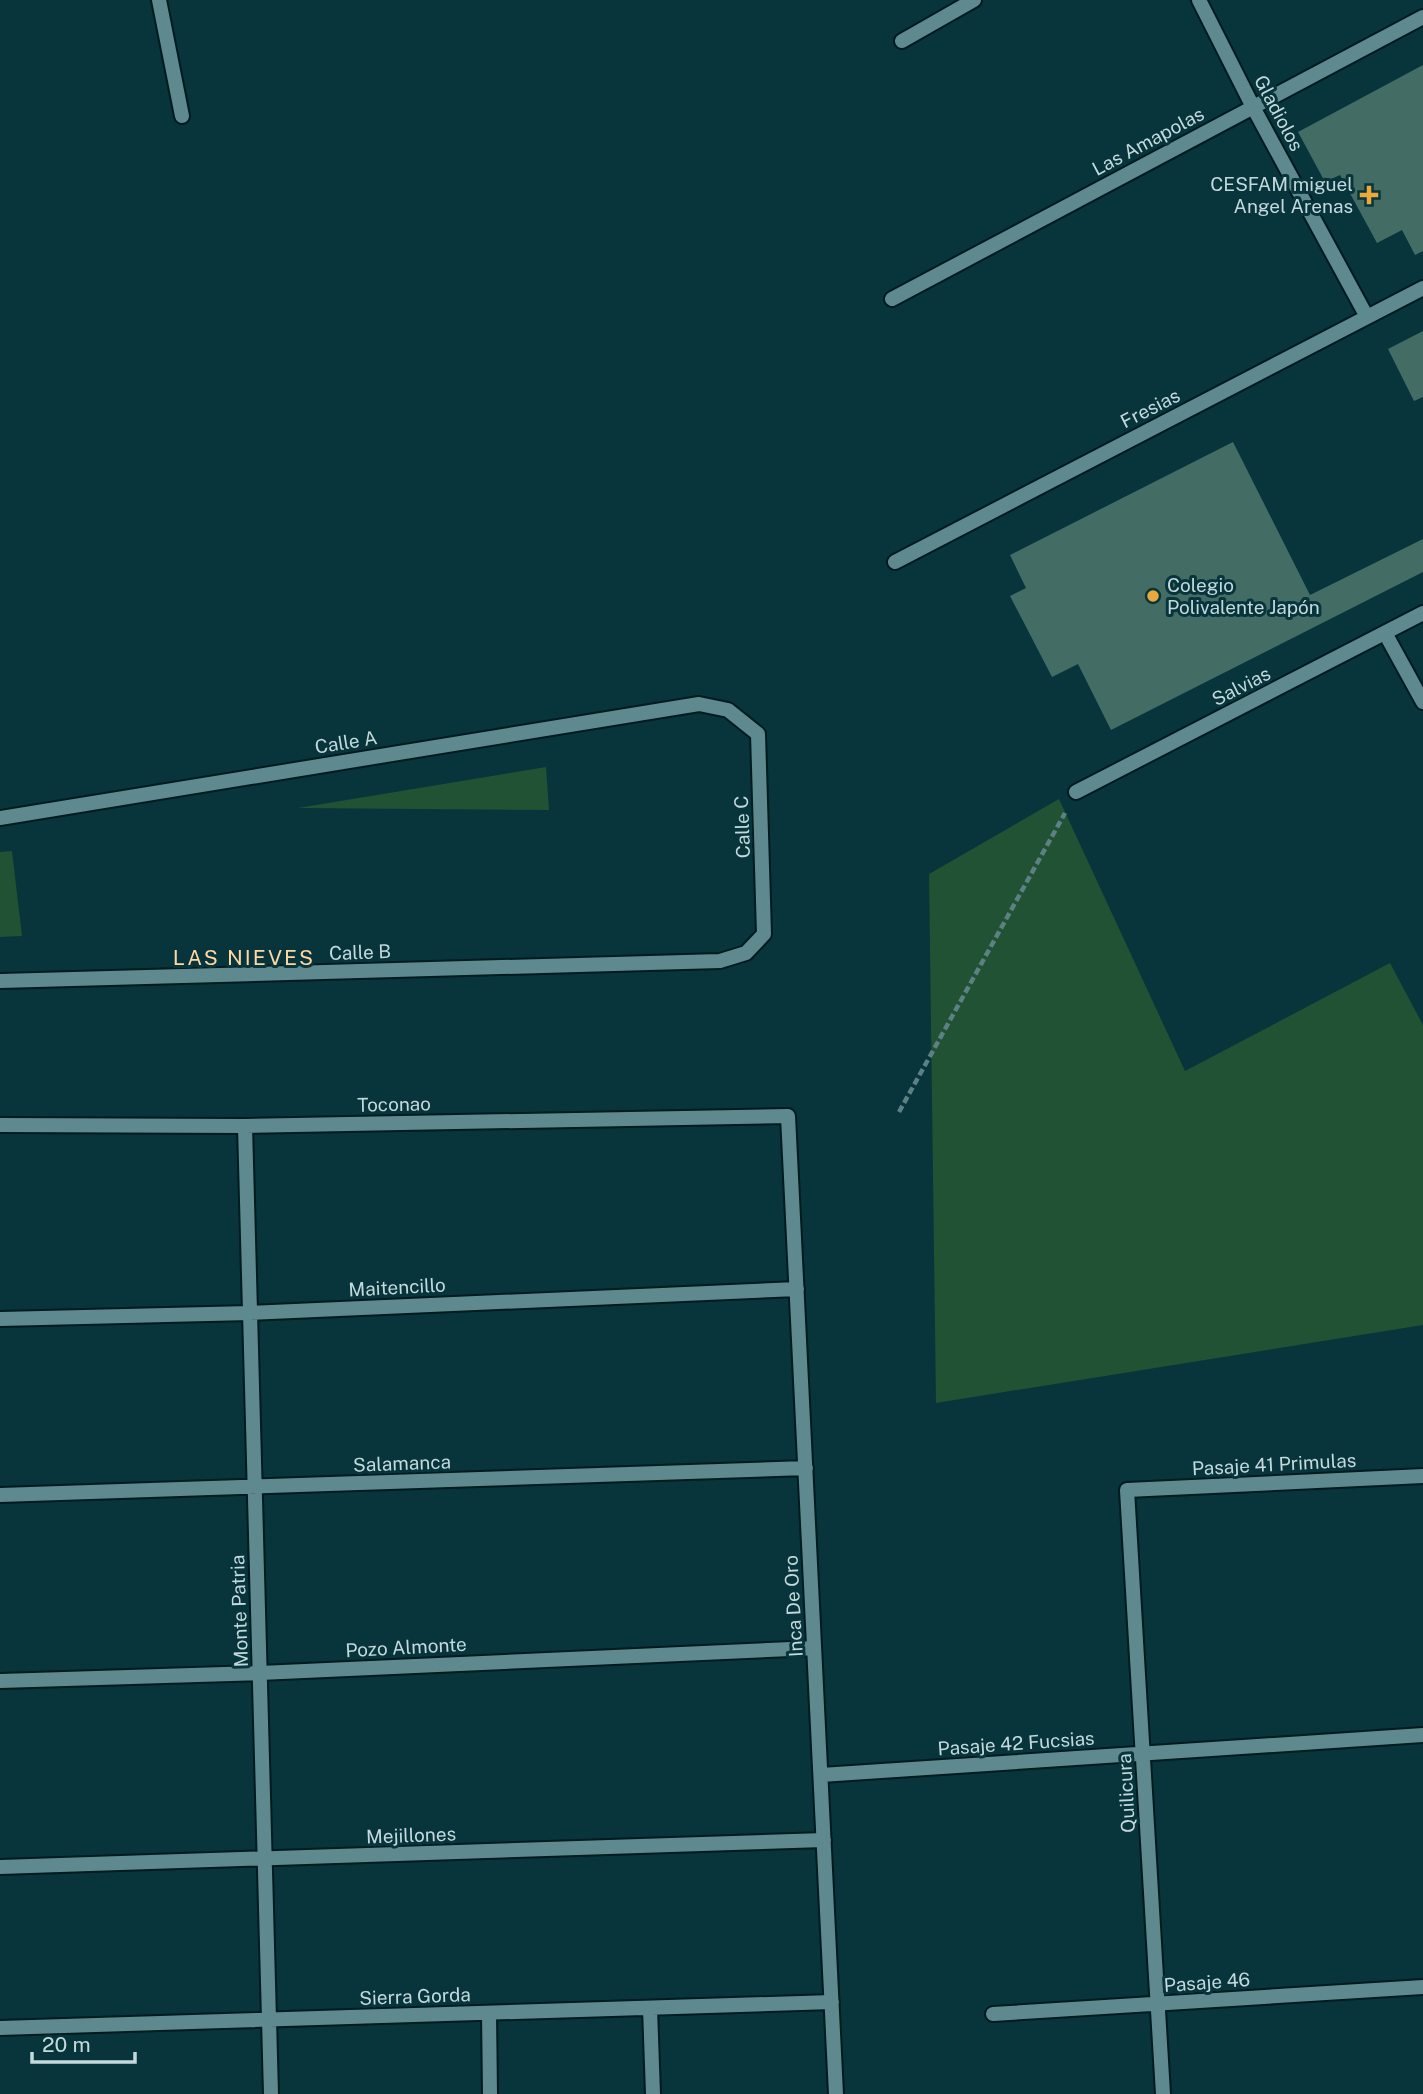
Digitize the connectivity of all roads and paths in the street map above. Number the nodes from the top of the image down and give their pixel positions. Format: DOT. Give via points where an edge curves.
graph roads {
  1 [pos="159,0"];
  2 [pos="974,0"];
  3 [pos="1199,0"];
  4 [pos="1423,17"];
  5 [pos="902,41"];
  6 [pos="1253,107"];
  7 [pos="182,116"];
  8 [pos="1423,288"];
  9 [pos="892,299"];
  10 [pos="1367,317"];
  11 [pos="894,562"];
  12 [pos="1423,614"];
  13 [pos="1385,633"];
  14 [pos="1423,702"];
  15 [pos="699,704"];
  16 [pos="1076,792"];
  17 [pos="0,818"];
  18 [pos="720,961"];
  19 [pos="0,981"];
  20 [pos="899,1112"];
  21 [pos="788,1116"];
  22 [pos="0,1125"];
  23 [pos="245,1126"];
  24 [pos="797,1289"];
  25 [pos="250,1313"];
  26 [pos="0,1319"];
  27 [pos="806,1468"];
  28 [pos="1423,1476"];
  29 [pos="255,1488"];
  30 [pos="1127,1490"];
  31 [pos="0,1495"];
  32 [pos="814,1648"];
  33 [pos="260,1673"];
  34 [pos="0,1681"];
  35 [pos="1423,1735"];
  36 [pos="1143,1754"];
  37 [pos="821,1775"];
  38 [pos="824,1840"];
  39 [pos="265,1859"];
  40 [pos="0,1867"];
  41 [pos="1423,1987"];
  42 [pos="832,2002"];
  43 [pos="1158,2004"];
  44 [pos="650,2008"];
  45 [pos="489,2013"];
  46 [pos="993,2014"];
  47 [pos="269,2020"];
  48 [pos="0,2028"];
  49 [pos="271,2094"];
  50 [pos="490,2094"];
  51 [pos="653,2094"];
  52 [pos="836,2094"];
  53 [pos="1164,2094"];
  1 -- 7 [label="street"];
  2 -- 5 [label="street"];
  3 -- 6 [label="street, Gladiolos"];
  4 -- 6 [label="street, Las Amapolas"];
  6 -- 9 [label="street, Las Amapolas"];
  6 -- 10 [label="street, Gladiolos"];
  8 -- 10 [label="street, Fresias"];
  10 -- 11 [label="street, Fresias"];
  12 -- 13 [label="street, Salvias"];
  13 -- 14 [label="street"];
  13 -- 16 [label="street, Salvias"];
  15 -- 17 [label="street, Calle A"];
  15 -- 18 [label="street, Calle C" via="727,709 758,734 764,934 746,953"];
  16 -- 20 [label="path"];
  18 -- 19 [label="street, Calle B"];
  21 -- 23 [label="street, Toconao"];
  21 -- 24 [label="street, Inca De Oro"];
  22 -- 23 [label="street, Toconao"];
  23 -- 25 [label="street, Monte Patria"];
  24 -- 25 [label="street, Maitencillo"];
  24 -- 27 [label="street, Inca De Oro"];
  25 -- 26 [label="street, Maitencillo"];
  25 -- 29 [label="street, Monte Patria"];
  27 -- 29 [label="street, Salamanca"];
  27 -- 32 [label="street, Inca De Oro"];
  28 -- 30 [label="street, Pasaje 41 Primulas"];
  29 -- 31 [label="street, Salamanca"];
  29 -- 33 [label="street, Monte Patria"];
  30 -- 36 [label="street, Quilicura"];
  32 -- 33 [label="street, Pozo Almonte"];
  32 -- 37 [label="street, Inca De Oro"];
  33 -- 34 [label="street, Pozo Almonte"];
  33 -- 39 [label="street, Monte Patria"];
  35 -- 36 [label="street, Pasaje 42 Fucsias"];
  36 -- 37 [label="street, Pasaje 42 Fucsias"];
  36 -- 43 [label="street, Quilicura"];
  37 -- 38 [label="street, Inca De Oro"];
  38 -- 39 [label="street, Mejillones"];
  38 -- 42 [label="street, Inca De Oro"];
  39 -- 40 [label="street, Mejillones"];
  39 -- 47 [label="street, Monte Patria"];
  41 -- 43 [label="street, Pasaje 46"];
  42 -- 44 [label="street, Sierra Gorda"];
  42 -- 52 [label="street, Inca De Oro"];
  43 -- 46 [label="street, Pasaje 46"];
  43 -- 53 [label="street, Quilicura"];
  44 -- 45 [label="street, Sierra Gorda"];
  44 -- 51 [label="street"];
  45 -- 47 [label="street, Sierra Gorda"];
  45 -- 50 [label="street"];
  47 -- 48 [label="street, Sierra Gorda"];
  47 -- 49 [label="street, Monte Patria"];
}
